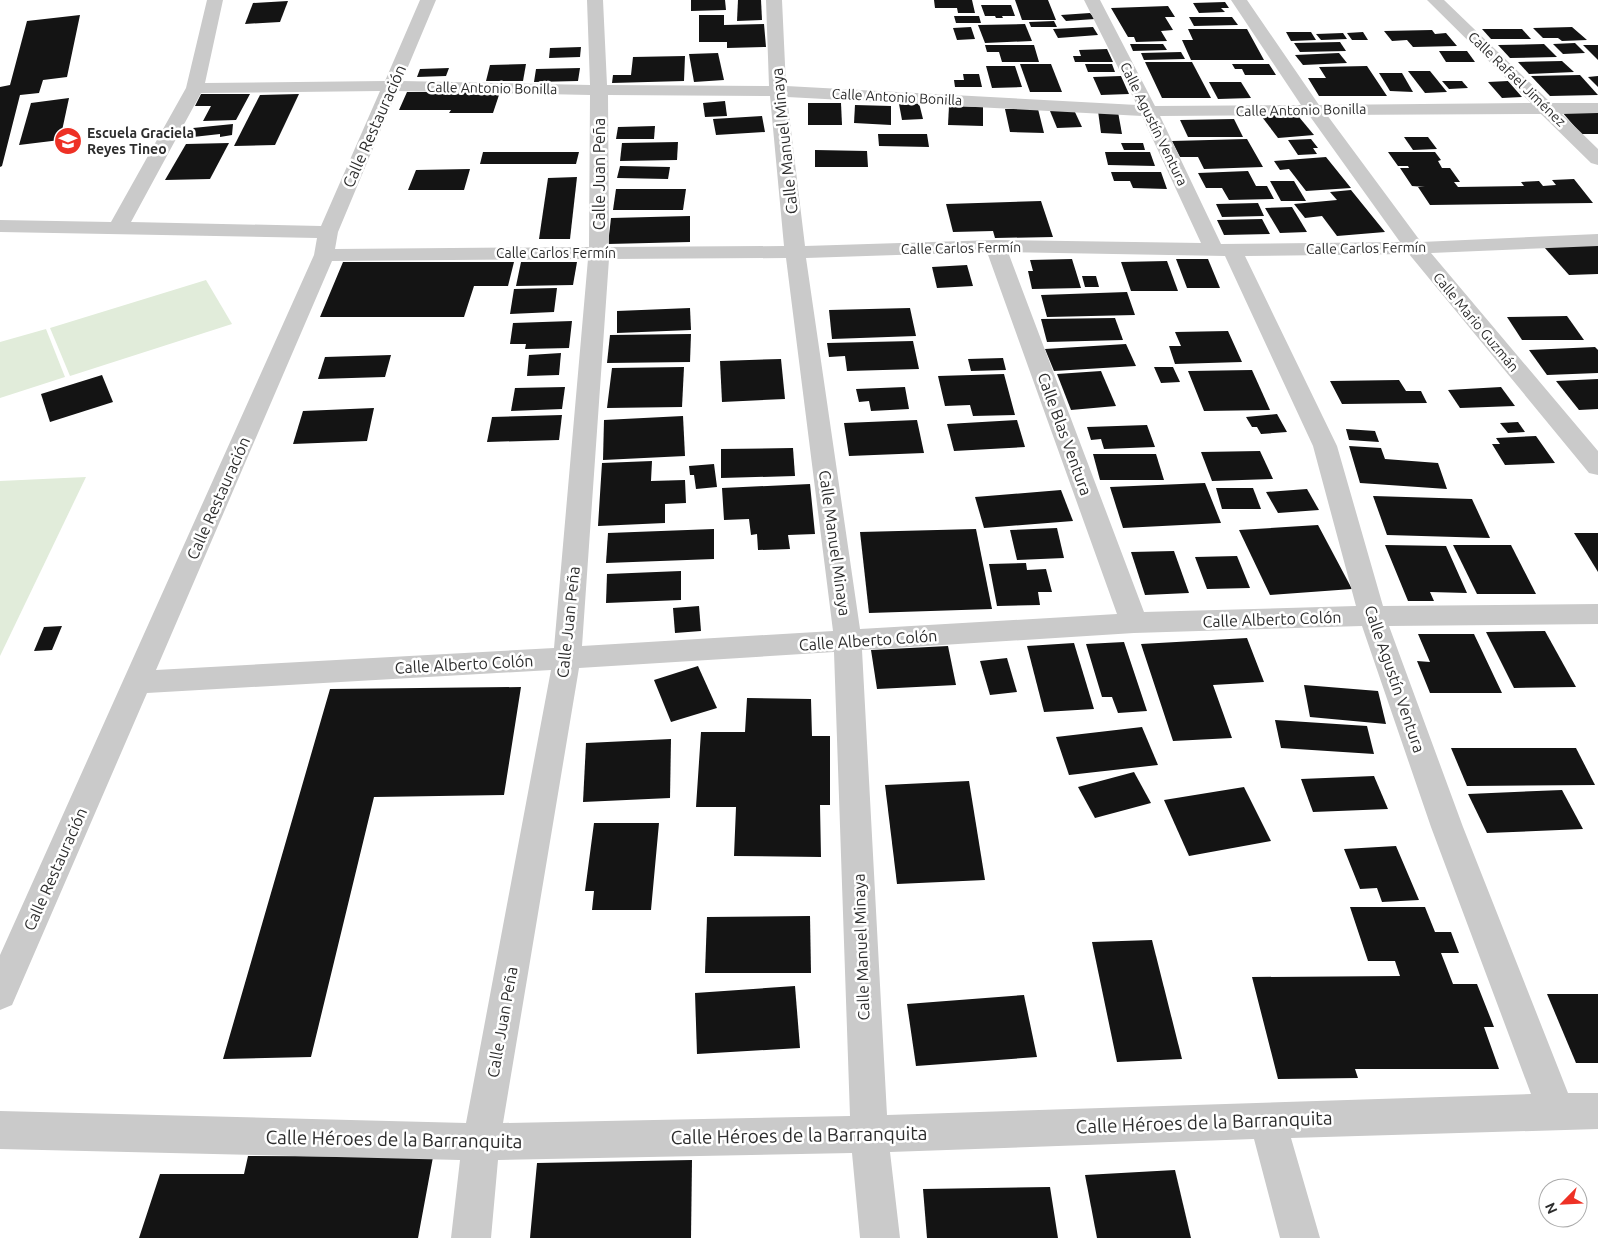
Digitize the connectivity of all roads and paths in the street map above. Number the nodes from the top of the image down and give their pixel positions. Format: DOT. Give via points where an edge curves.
graph roads {
  1 [pos="215,0"];
  2 [pos="428,0"];
  3 [pos="595,0"];
  4 [pos="774,0"];
  5 [pos="1092,0"];
  6 [pos="1239,0"];
  7 [pos="1435,0"];
  8 [pos="392,86"];
  9 [pos="196,88"];
  10 [pos="599,90"];
  11 [pos="778,90"];
  12 [pos="1598,108"];
  13 [pos="1313,109"];
  14 [pos="1548,109"];
  15 [pos="1149,112"];
  16 [pos="1598,159"];
  17 [pos="0,226"];
  18 [pos="118,228"];
  19 [pos="1598,240"];
  20 [pos="326,243"];
  21 [pos="995,246"];
  22 [pos="1415,248"];
  23 [pos="1223,250"];
  24 [pos="795,252"];
  25 [pos="598,253"];
  26 [pos="1598,467"];
  27 [pos="1598,614"];
  28 [pos="1372,616"];
  29 [pos="1134,623"];
  30 [pos="848,641"];
  31 [pos="567,658"];
  32 [pos="138,682"];
  33 [pos="0,994"];
  34 [pos="1556,1111"];
  35 [pos="1598,1111"];
  36 [pos="1267,1120"];
  37 [pos="0,1130"];
  38 [pos="868,1134"];
  39 [pos="481,1142"];
  40 [pos="471,1238"];
  41 [pos="880,1238"];
  42 [pos="1300,1238"];
  1 -- 9 [label="street"];
  2 -- 8 [label="street, Calle Restauración"];
  3 -- 10 [label="street, Calle Juan Peña"];
  4 -- 11 [label="street, Calle Manuel Minaya"];
  5 -- 15 [label="street, Calle Agustín Ventura"];
  6 -- 13 [label="street, Calle Mario Guzmán"];
  7 -- 14 [label="street, Calle Rafael Jiménez"];
  8 -- 9 [label="street, Calle Antonio Bonilla"];
  8 -- 10 [label="street, Calle Antonio Bonilla"];
  8 -- 20 [label="street, Calle Restauración"];
  9 -- 18 [label="street"];
  10 -- 11 [label="street, Calle Antonio Bonilla"];
  10 -- 25 [label="street, Calle Juan Peña"];
  11 -- 15 [label="street, Calle Antonio Bonilla"];
  11 -- 24 [label="street, Calle Manuel Minaya"];
  12 -- 14 [label="street, Calle Antonio Bonilla"];
  13 -- 14 [label="street, Calle Antonio Bonilla"];
  13 -- 15 [label="street, Calle Antonio Bonilla"];
  13 -- 22 [label="street, Calle Mario Guzmán"];
  14 -- 16 [label="street, Calle Rafael Jiménez"];
  15 -- 23 [label="street, Calle Agustín Ventura"];
  17 -- 18 [label="street, Calle Carlos Fermín"];
  18 -- 20 [label="street, Calle Carlos Fermín"];
  19 -- 22 [label="street, Calle Carlos Fermín"];
  20 -- 25 [label="street, Calle Carlos Fermín"];
  20 -- 32 [label="street, Calle Restauración"];
  21 -- 23 [label="street, Calle Carlos Fermín"];
  21 -- 24 [label="street, Calle Carlos Fermín"];
  21 -- 29 [label="street, Calle Blas Ventura"];
  22 -- 23 [label="street, Calle Carlos Fermín"];
  22 -- 26 [label="street, Calle Mario Guzmán"];
  23 -- 28 [label="street, Calle Agustín Ventura" via="1325,446"];
  24 -- 25 [label="street, Calle Carlos Fermín"];
  24 -- 30 [label="street, Calle Manuel Minaya"];
  25 -- 31 [label="street, Calle Juan Peña"];
  27 -- 28 [label="street, Calle Alberto Colón"];
  28 -- 29 [label="street, Calle Alberto Colón"];
  28 -- 34 [label="street, Calle Agustín Ventura" via="1447,827"];
  29 -- 30 [label="street, Calle Alberto Colón"];
  30 -- 31 [label="street, Calle Alberto Colón"];
  30 -- 38 [label="street, Calle Manuel Minaya"];
  31 -- 32 [label="street, Calle Alberto Colón"];
  31 -- 39 [label="street, Calle Juan Peña"];
  32 -- 33 [label="street, Calle Restauración"];
  34 -- 35 [label="street, Calle Héroes de la Barranquita"];
  34 -- 36 [label="street, Calle Héroes de la Barranquita"];
  36 -- 38 [label="street, Calle Héroes de la Barranquita"];
  36 -- 42 [label="street"];
  37 -- 39 [label="street, Calle Héroes de la Barranquita"];
  38 -- 39 [label="street, Calle Héroes de la Barranquita"];
  38 -- 41 [label="street, Calle Manuel Minaya"];
  39 -- 40 [label="street, Calle Juan Peña"];
}
